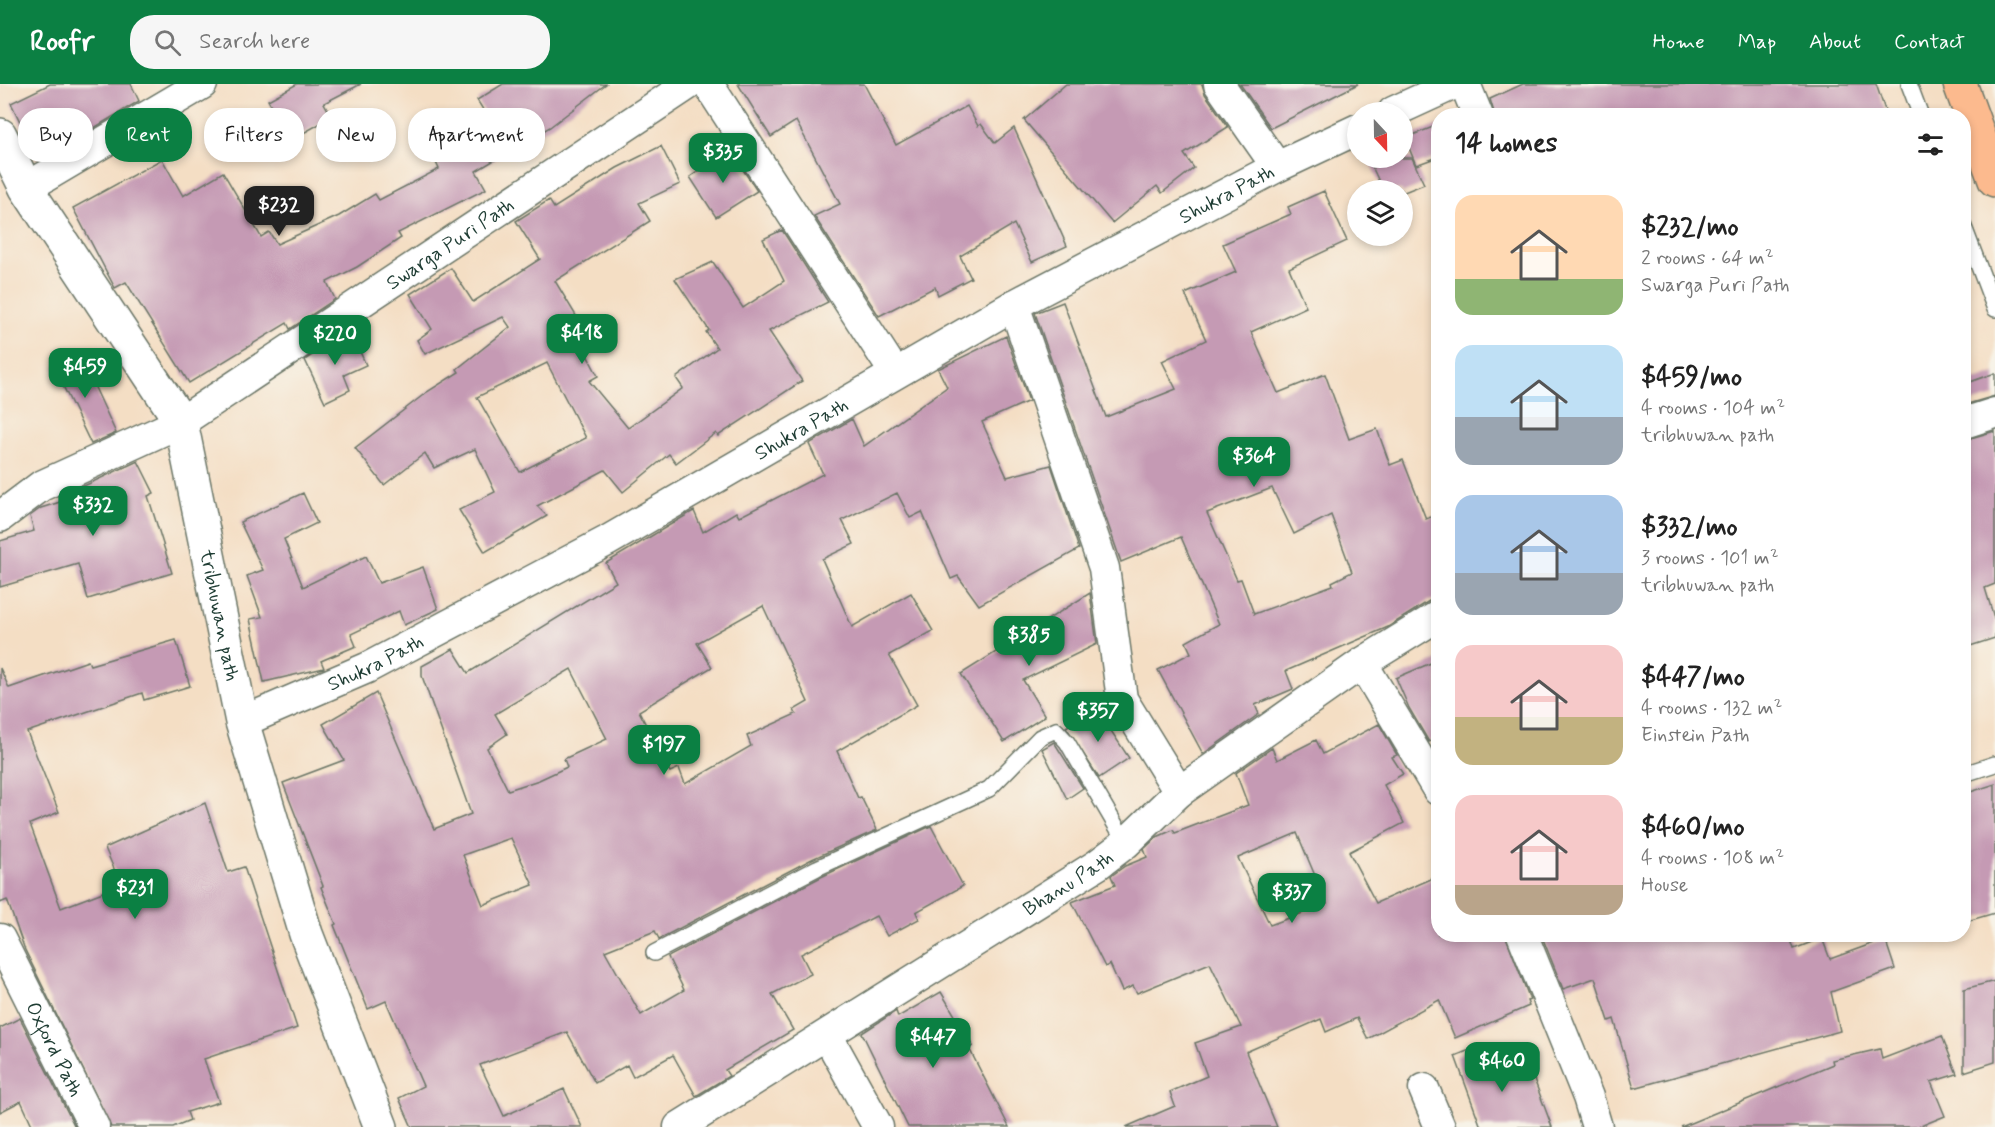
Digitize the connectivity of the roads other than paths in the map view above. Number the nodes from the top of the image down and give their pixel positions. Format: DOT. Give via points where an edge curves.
graph roads {
  1 [pos="202,84"];
  2 [pos="689,84"];
  3 [pos="708,84"];
  4 [pos="1219,84"];
  5 [pos="1454,84"];
  6 [pos="1465,84"];
  7 [pos="1909,84"];
  8 [pos="1960,84"];
  9 [pos="1413,103"];
  10 [pos="1475,108"];
  11 [pos="1918,108"];
  12 [pos="1969,108"];
  13 [pos="1971,114"];
  14 [pos="1347,134"];
  15 [pos="0,135"];
  16 [pos="1277,167"];
  17 [pos="1995,180"];
  18 [pos="26,188"];
  19 [pos="1971,245"];
  20 [pos="1014,305"];
  21 [pos="1995,309"];
  22 [pos="895,374"];
  23 [pos="1995,413"];
  24 [pos="1971,421"];
  25 [pos="181,422"];
  26 [pos="0,517"];
  27 [pos="1431,620"];
  28 [pos="1362,663"];
  29 [pos="242,722"];
  30 [pos="1995,764"];
  31 [pos="1971,772"];
  32 [pos="1431,778"];
  33 [pos="1179,792"];
  34 [pos="1126,843"];
  35 [pos="0,939"];
  36 [pos="1525,942"];
  37 [pos="654,953"];
  38 [pos="827,1035"];
  39 [pos="1424,1089"];
  40 [pos="94,1127"];
  41 [pos="381,1127"];
  42 [pos="679,1127"];
  43 [pos="878,1127"];
  44 [pos="1440,1127"];
  45 [pos="1597,1127"];
  1 -- 18 [label="street"];
  2 -- 25 [label="street, Swarga Puri Path"];
  3 -- 22 [label="street"];
  4 -- 16 [label="street"];
  5 -- 9 [label="street"];
  6 -- 10 [label="street"];
  7 -- 11 [label="lane"];
  8 -- 12 [label="highway"];
  13 -- 17 [label="highway"];
  14 -- 16 [label="street, Shukra Path"];
  15 -- 18 [label="street, tribhuwan path"];
  16 -- 20 [label="street, Shukra Path"];
  18 -- 25 [label="street, tribhuwan path"];
  19 -- 21 [label="lane"];
  20 -- 22 [label="street, Shukra Path"];
  20 -- 33 [label="street" via="1104,568 1122,699"];
  22 -- 29 [label="street, Shukra Path" via="576,557 367,668"];
  23 -- 24 [label="street"];
  25 -- 26 [label="street, Swarga Puri Path" via="41,486"];
  25 -- 29 [label="street, tribhuwan path"];
  27 -- 28 [label="street, Bhanu Path"];
  28 -- 32 [label="street"];
  28 -- 33 [label="street, Bhanu Path"];
  29 -- 41 [label="street, tribhuwan path" via="306,934"];
  30 -- 31 [label="lane"];
  33 -- 34 [label="street, Bhanu Path"];
  34 -- 37 [label="lane" via="1067,742 1056,730 1040,737 989,789 838,857"];
  34 -- 38 [label="street, Bhanu Path"];
  35 -- 40 [label="street, Oxford Path"];
  36 -- 45 [label="street"];
  38 -- 42 [label="street, Bhanu Path"];
  38 -- 43 [label="street"];
  39 -- 44 [label="street"];
}
